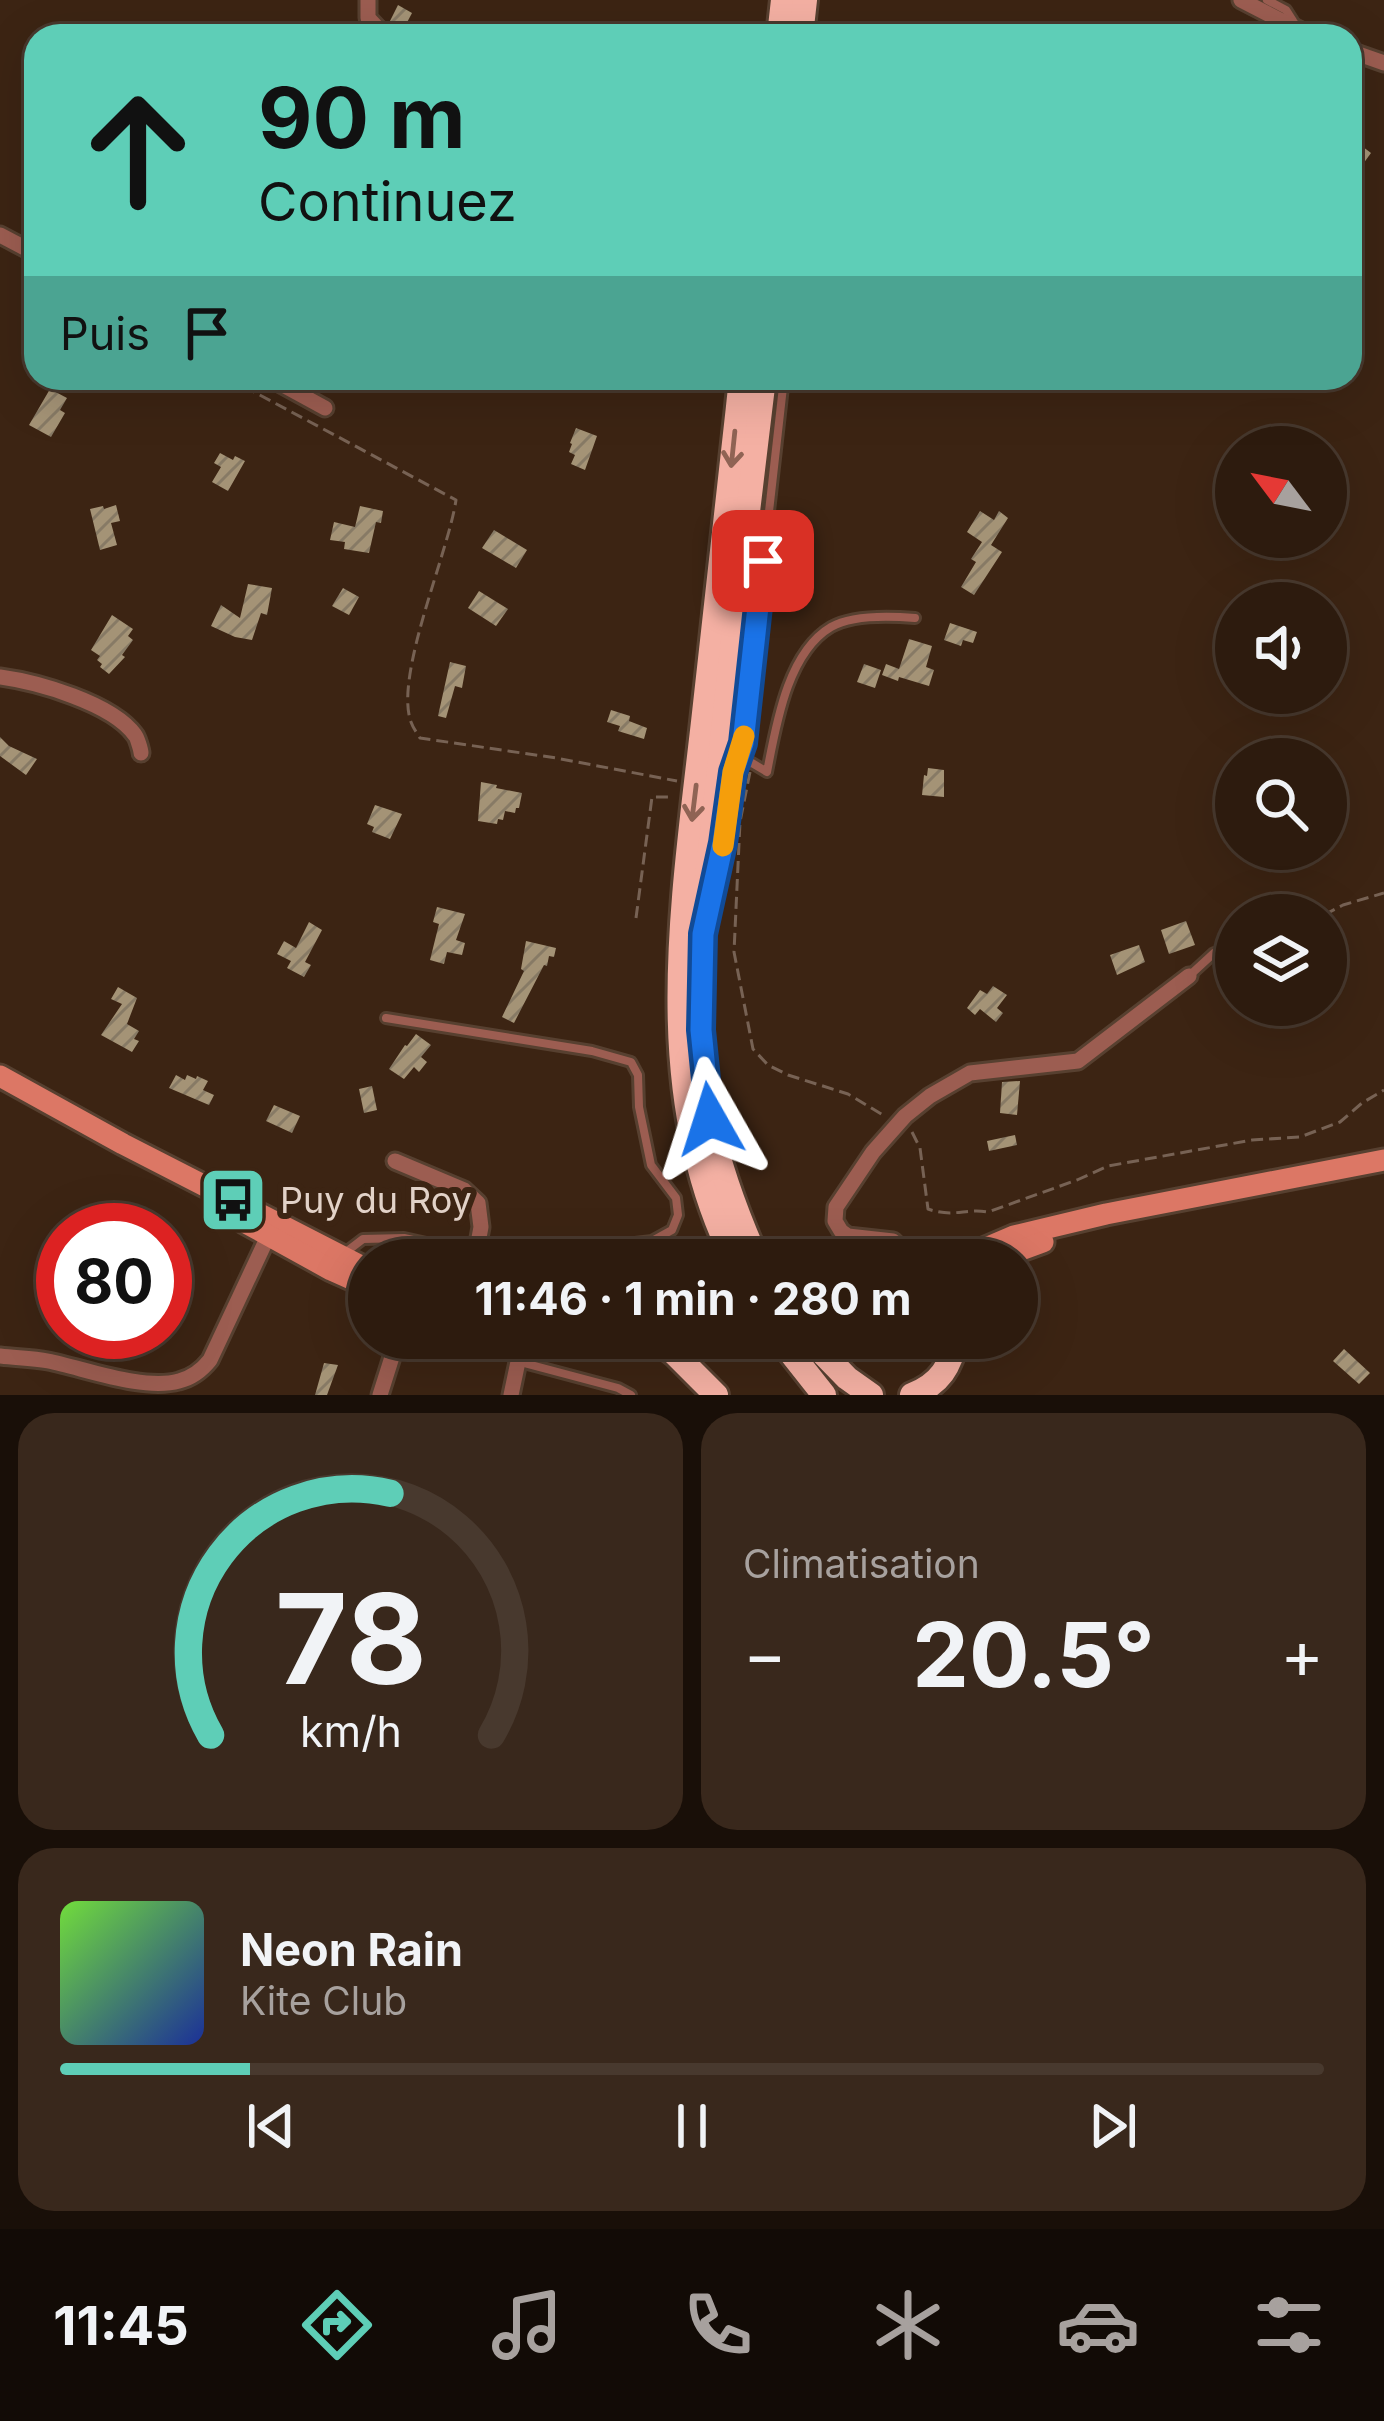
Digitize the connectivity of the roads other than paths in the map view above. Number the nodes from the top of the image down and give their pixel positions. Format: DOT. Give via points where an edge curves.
graph roads {
  1 [pos="1241,0"];
  2 [pos="1267,0"];
  3 [pos="1286,24"];
  4 [pos="1297,24"];
  5 [pos="292,390"];
  6 [pos="740,390"];
  7 [pos="763,390"];
  8 [pos="783,390"];
  9 [pos="326,408"];
  10 [pos="915,618"];
  11 [pos="0,677"];
  12 [pos="142,753"];
  13 [pos="733,772"];
  14 [pos="703,934"];
  15 [pos="1215,953"];
  16 [pos="1190,976"];
  17 [pos="386,1018"];
  18 [pos="0,1076"];
  19 [pos="395,1161"];
  20 [pos="1378,1164"];
  21 [pos="268,1227"];
  22 [pos="363,1239"];
  23 [pos="408,1239"];
  24 [pos="479,1239"];
  25 [pos="654,1239"];
  26 [pos="726,1239"];
  27 [pos="732,1239"];
  28 [pos="875,1239"];
  29 [pos="1007,1239"];
  30 [pos="1038,1243"];
  31 [pos="348,1249"];
  32 [pos="304,1250"];
  33 [pos="340,1255"];
  34 [pos="348,1259"];
  35 [pos="348,1277"];
  36 [pos="0,1356"];
  37 [pos="391,1359"];
  38 [pos="683,1359"];
  39 [pos="690,1359"];
  40 [pos="782,1359"];
  41 [pos="795,1359"];
  42 [pos="820,1359"];
  43 [pos="827,1359"];
  44 [pos="951,1359"];
  45 [pos="963,1359"];
  46 [pos="518,1361"];
  47 [pos="184,1387"];
  48 [pos="380,1395"];
  49 [pos="512,1395"];
  50 [pos="631,1395"];
  51 [pos="716,1395"];
  52 [pos="728,1395"];
  53 [pos="808,1395"];
  54 [pos="824,1395"];
  55 [pos="847,1395"];
  56 [pos="871,1395"];
  57 [pos="912,1395"];
  58 [pos="939,1395"];
  1 -- 3 [label="street"];
  2 -- 4 [label="lane"];
  5 -- 9 [label="street"];
  6 -- 26 [label="highway, one-way" via="683,901 679,1006 699,1171"];
  7 -- 14 [label="highway"];
  8 -- 13 [label="lane" via="743,743"];
  10 -- 13 [label="lane" via="832,626 801,656 767,772 752,763"];
  11 -- 12 [label="street" via="36,682 112,716 136,736"];
  13 -- 14 [label="lane"];
  14 -- 27 [label="highway" via="705,1090 736,1214"];
  15 -- 16 [label="lane"];
  16 -- 28 [label="street" via="1078,1061 970,1073 930,1096 836,1207 841,1231"];
  17 -- 25 [label="lane" via="631,1062 651,1165 676,1198 672,1230"];
  18 -- 21 [label="main road" via="211,1202"];
  19 -- 24 [label="street" via="478,1203"];
  20 -- 29 [label="main road"];
  20 -- 30 [label="main road" via="1346,1178"];
  21 -- 32 [label="main road"];
  21 -- 47 [label="street" via="210,1360"];
  22 -- 23 [label="lane"];
  31 -- 33 [label="lane"];
  32 -- 33 [label="main road"];
  32 -- 35 [label="main road"];
  33 -- 34 [label="main road"];
  36 -- 47 [label="street"];
  37 -- 48 [label="street"];
  38 -- 51 [label="highway"];
  39 -- 52 [label="highway"];
  40 -- 53 [label="highway"];
  41 -- 54 [label="highway"];
  42 -- 55 [label="highway"];
  43 -- 56 [label="highway"];
  44 -- 57 [label="highway" via="942,1376"];
  45 -- 58 [label="highway"];
  46 -- 49 [label="street"];
  46 -- 50 [label="lane"];
}
